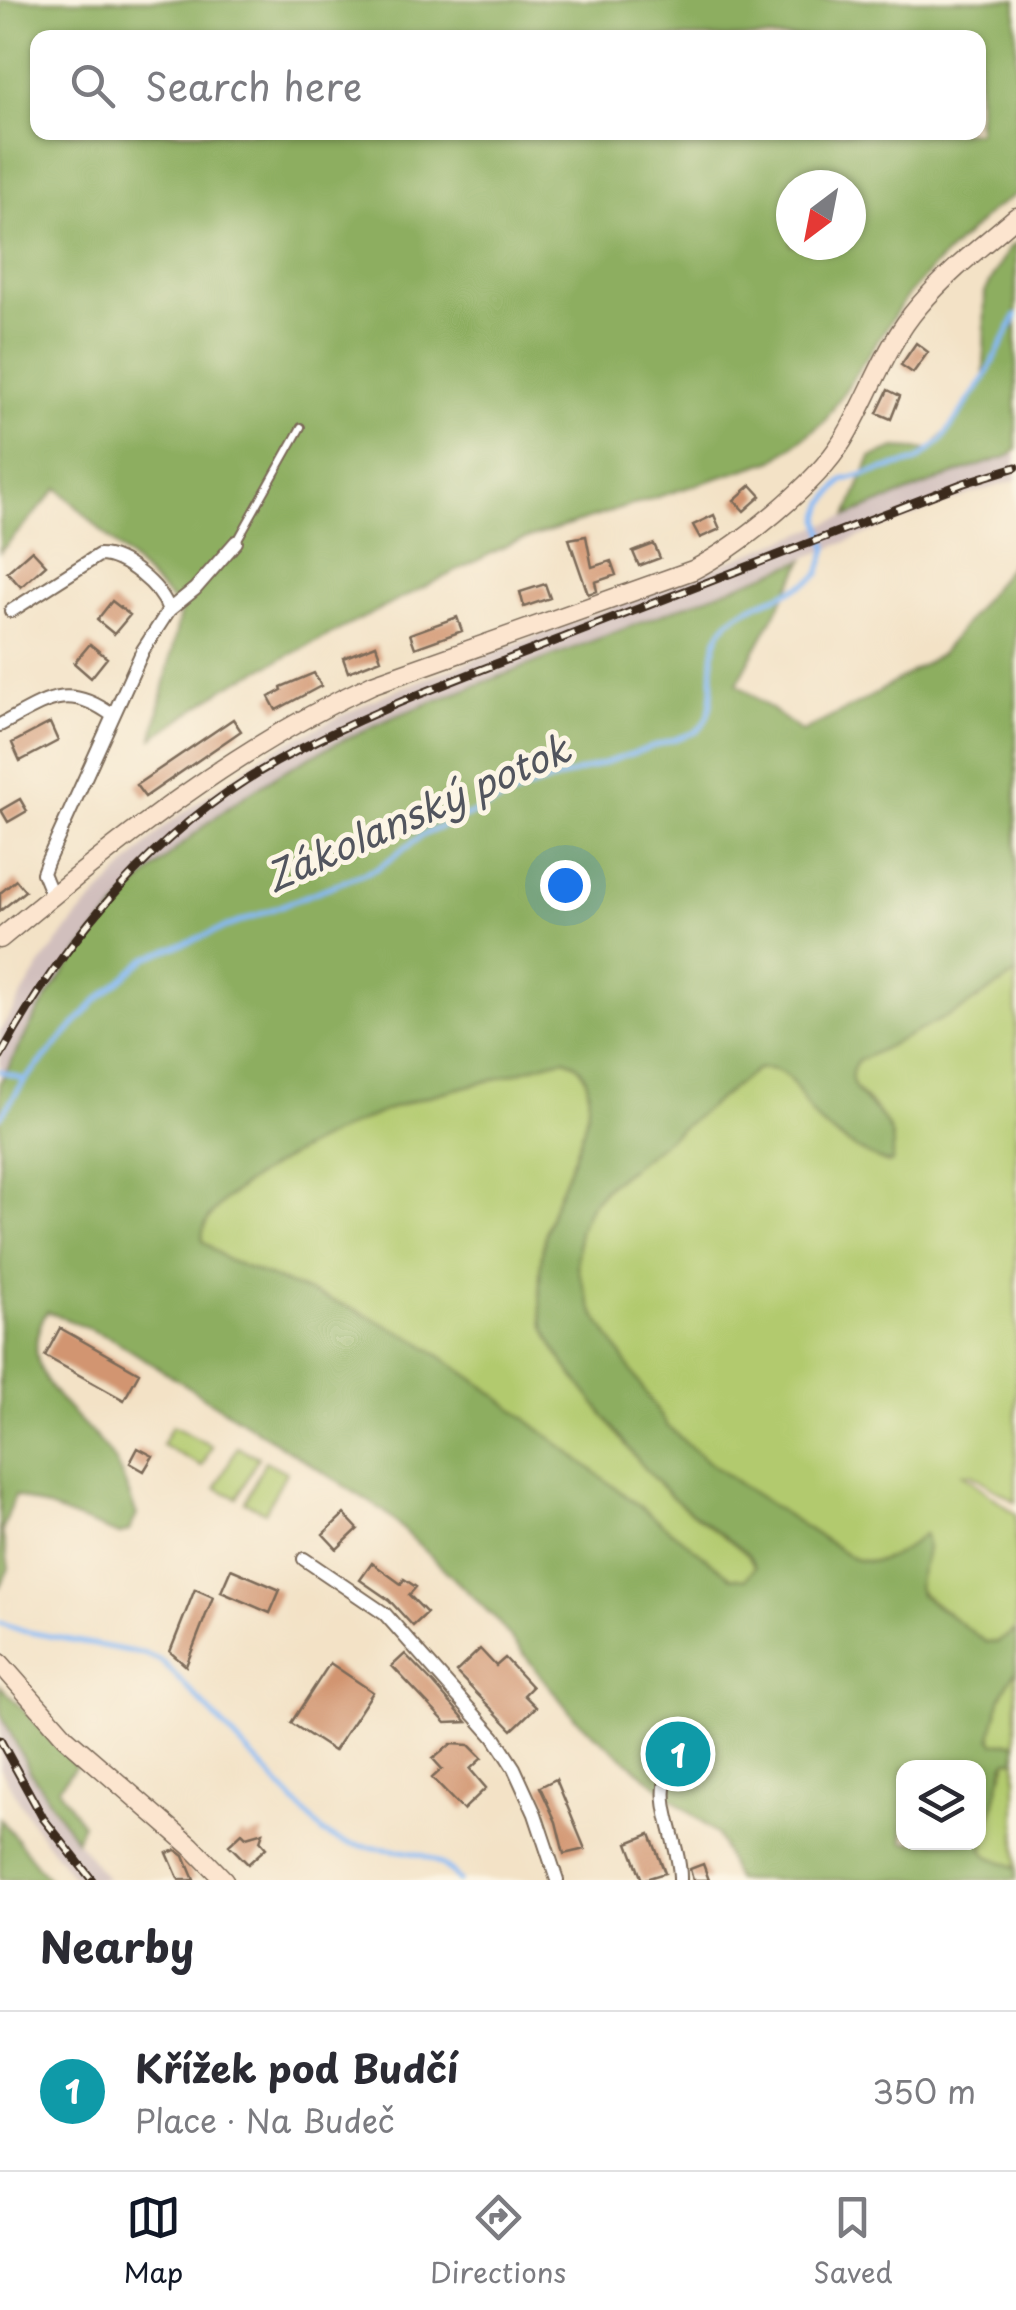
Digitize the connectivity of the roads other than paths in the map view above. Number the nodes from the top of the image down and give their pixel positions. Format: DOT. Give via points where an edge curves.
graph roads {
  1 [pos="1016,218"];
  2 [pos="302,427"];
  3 [pos="236,542"];
  4 [pos="11,610"];
  5 [pos="169,610"];
  6 [pos="112,715"];
  7 [pos="0,724"];
  8 [pos="52,895"];
  9 [pos="0,939"];
  10 [pos="304,1559"];
  11 [pos="0,1663"];
  12 [pos="667,1778"];
  13 [pos="224,1880"];
  14 [pos="557,1880"];
  15 [pos="680,1880"];
  1 -- 8 [label="main road" via="919,306 825,465 728,550 692,570 329,704 210,774"];
  2 -- 3 [label="lane"];
  3 -- 5 [label="street"];
  4 -- 5 [label="street" via="99,555 130,567 165,598"];
  5 -- 6 [label="street"];
  6 -- 7 [label="street" via="70,695"];
  6 -- 8 [label="street" via="47,862 43,874"];
  8 -- 9 [label="main road"];
  10 -- 14 [label="street" via="386,1614 494,1737 535,1814"];
  11 -- 13 [label="main road" via="65,1737"];
  12 -- 15 [label="street" via="663,1793"];
}
